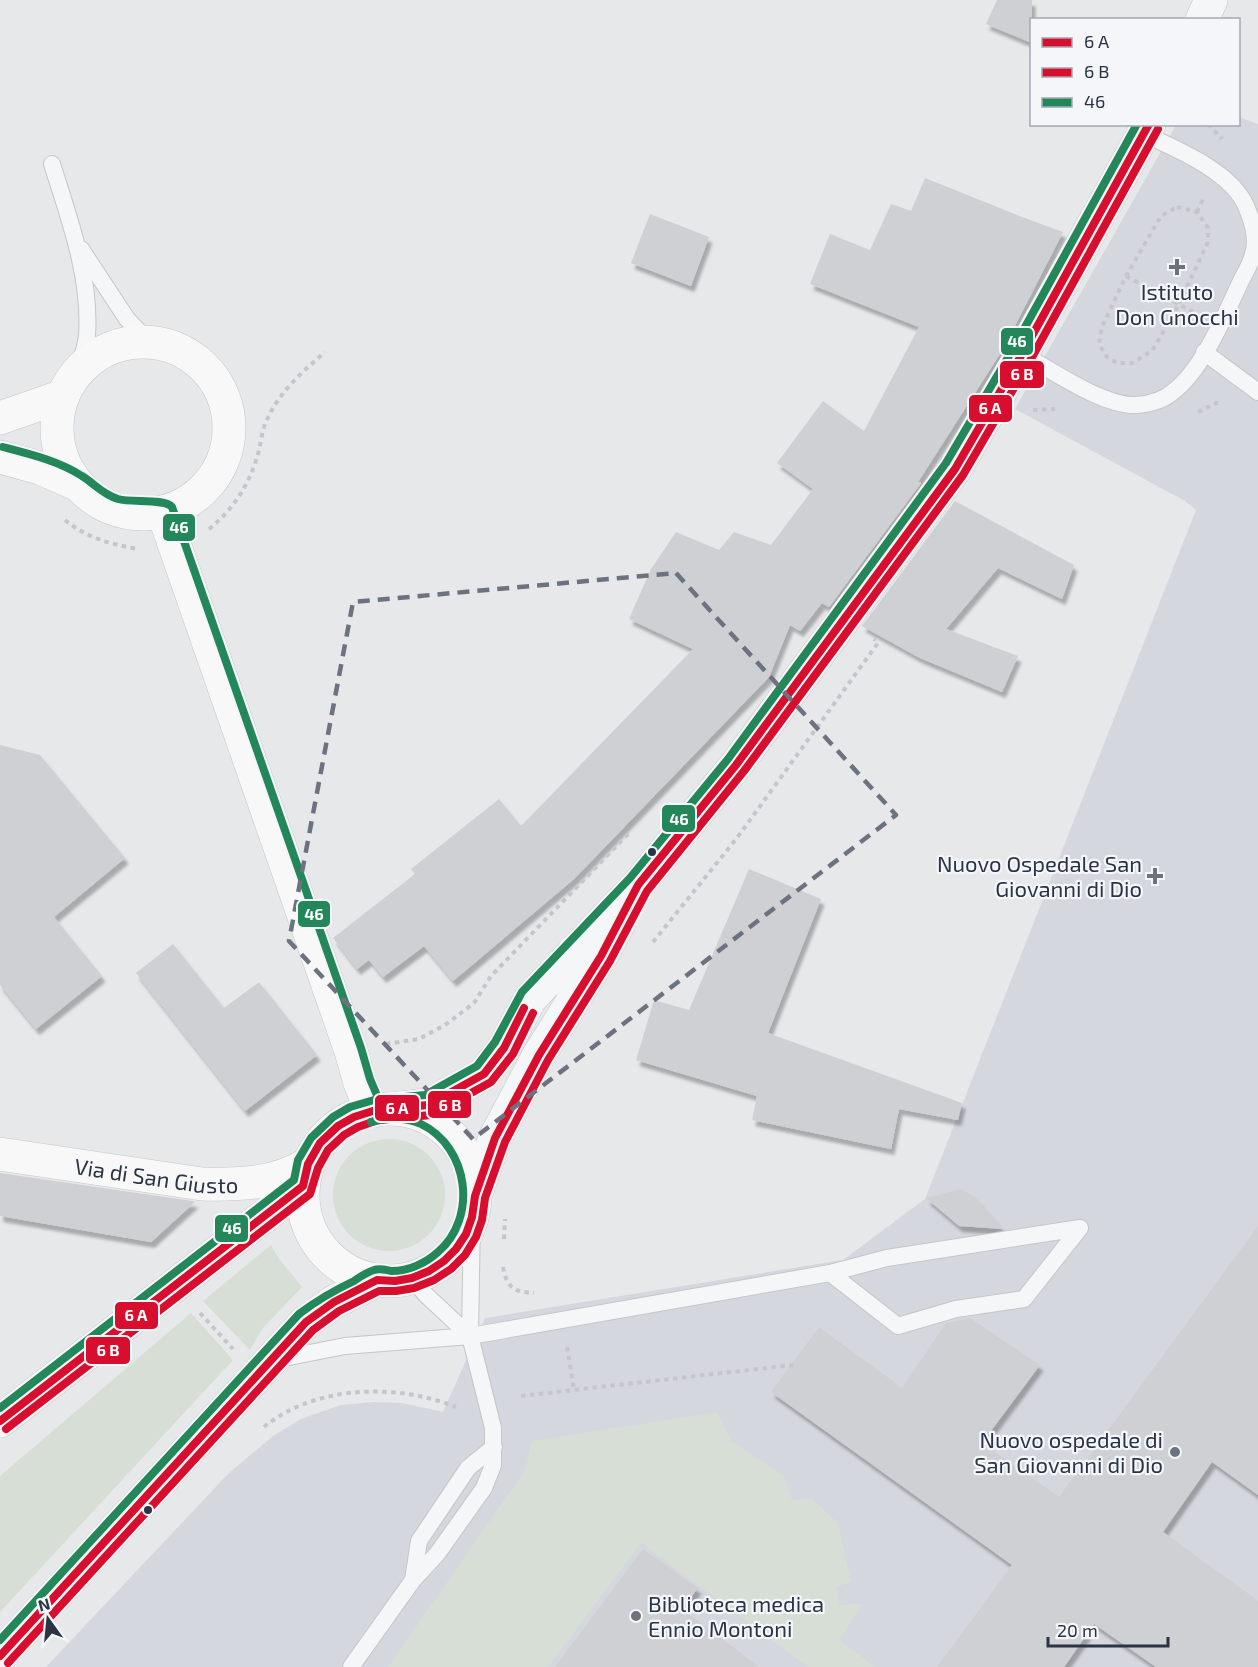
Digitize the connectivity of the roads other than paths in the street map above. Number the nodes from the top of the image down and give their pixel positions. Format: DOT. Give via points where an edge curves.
graph roads {
  1 [pos="1211,0"];
  2 [pos="1203,18"];
  3 [pos="1146,129"];
  4 [pos="52,164"];
  5 [pos="78,246"];
  6 [pos="149,342"];
  7 [pos="1204,352"];
  8 [pos="1022,354"];
  9 [pos="71,383"];
  10 [pos="1258,392"];
  11 [pos="0,418"];
  12 [pos="0,457"];
  13 [pos="77,484"];
  14 [pos="163,512"];
  15 [pos="639,885"];
  16 [pos="382,1110"];
  17 [pos="0,1154"];
  18 [pos="305,1175"];
  19 [pos="474,1207"];
  20 [pos="830,1273"];
  21 [pos="412,1278"];
  22 [pos="377,1280"];
  23 [pos="470,1336"];
  24 [pos="269,1362"];
  25 [pos="0,1421"];
  26 [pos="494,1447"];
  27 [pos="413,1580"];
  28 [pos="0,1656"];
  29 [pos="351,1667"];
  1 -- 2 [label="street"];
  3 -- 7 [label="lane" via="1216,172 1236,190 1252,223 1254,254"];
  3 -- 8 [label="street"];
  4 -- 5 [label="lane"];
  5 -- 6 [label="lane" via="127,319"];
  5 -- 9 [label="lane" via="87,336"];
  6 -- 9 [label="main road" via="105,350 91,358"];
  6 -- 14 [label="main road" via="178,348 201,363 218,385 229,415 229,442 220,469 202,491"];
  7 -- 8 [label="lane" via="1176,390 1163,399 1135,405 1101,398"];
  7 -- 10 [label="lane"];
  8 -- 15 [label="street" via="955,469 736,765"];
  9 -- 11 [label="main road"];
  9 -- 13 [label="main road" via="57,417 57,435 60,452"];
  12 -- 13 [label="main road"];
  13 -- 14 [label="main road" via="111,508 137,514"];
  14 -- 16 [label="main road" via="360,1083"];
  15 -- 16 [label="street" via="530,999 504,1048 484,1074 428,1105"];
  15 -- 19 [label="street" via="495,1138"];
  16 -- 18 [label="main road" via="338,1126 320,1143"];
  16 -- 19 [label="main road" via="419,1112 448,1131 468,1162"];
  17 -- 18 [label="main road, Via di San Giusto" via="202,1184"];
  18 -- 22 [label="main road" via="303,1209 309,1230 321,1249 356,1275"];
  18 -- 25 [label="main road"];
  19 -- 21 [label="main road" via="466,1234 456,1249 429,1271"];
  19 -- 23 [label="lane"];
  20 -- 20 [label="lane" via="898,1326 956,1309 1024,1299 1080,1228 887,1257"];
  20 -- 23 [label="lane"];
  21 -- 22 [label="main road"];
  21 -- 23 [label="lane"];
  22 -- 24 [label="main road" via="306,1322"];
  23 -- 24 [label="lane" via="345,1346"];
  23 -- 26 [label="lane" via="494,1428"];
  24 -- 28 [label="main road"];
  26 -- 27 [label="lane" via="493,1465 484,1488 437,1554"];
  26 -- 27 [label="lane" via="468,1468 419,1541"];
  27 -- 29 [label="lane"];
}
